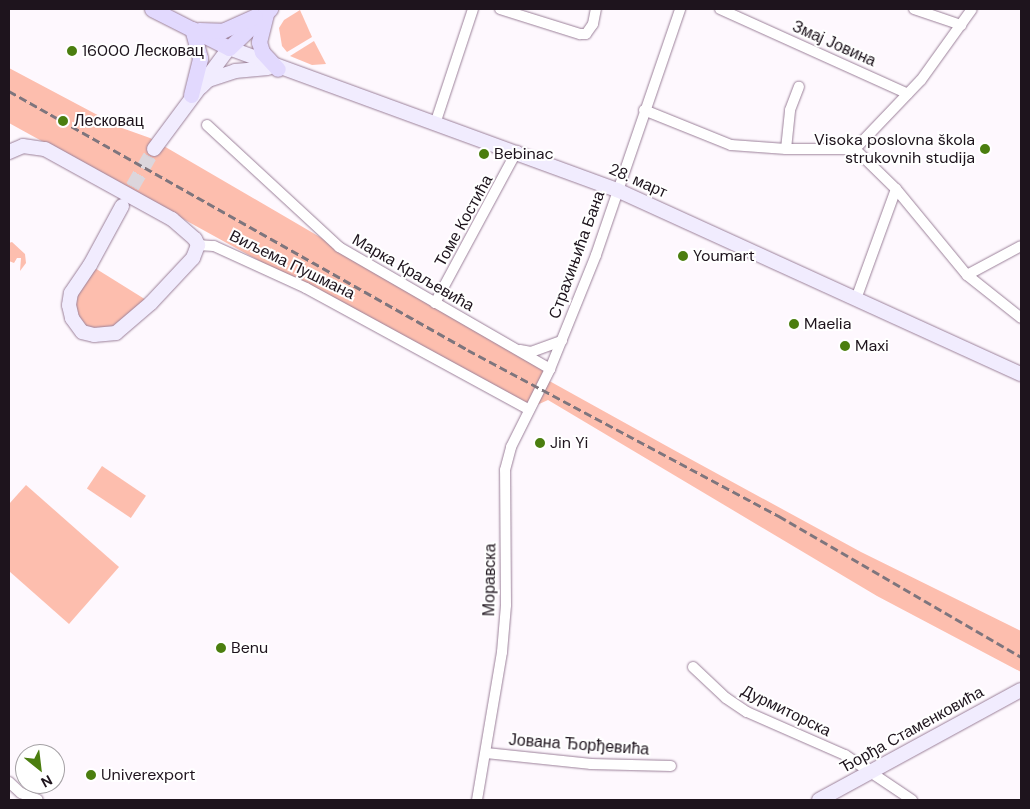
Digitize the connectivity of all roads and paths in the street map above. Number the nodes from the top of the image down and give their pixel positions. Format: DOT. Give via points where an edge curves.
graph roads {
  1 [pos="152,9"];
  2 [pos="473,9"];
  3 [pos="503,9"];
  4 [pos="596,9"];
  5 [pos="680,9"];
  6 [pos="720,9"];
  7 [pos="914,9"];
  8 [pos="972,9"];
  9 [pos="269,10"];
  10 [pos="961,25"];
  11 [pos="192,29"];
  12 [pos="228,48"];
  13 [pos="278,68"];
  14 [pos="799,87"];
  15 [pos="908,94"];
  16 [pos="191,96"];
  17 [pos="644,110"];
  18 [pos="207,124"];
  19 [pos="435,124"];
  20 [pos="154,149"];
  21 [pos="786,149"];
  22 [pos="855,149"];
  23 [pos="517,151"];
  24 [pos="9,152"];
  25 [pos="896,189"];
  26 [pos="617,190"];
  27 [pos="122,206"];
  28 [pos="198,245"];
  29 [pos="1021,246"];
  30 [pos="968,275"];
  31 [pos="856,299"];
  32 [pos="435,303"];
  33 [pos="1021,318"];
  34 [pos="562,341"];
  35 [pos="518,350"];
  36 [pos="550,369"];
  37 [pos="1021,374"];
  38 [pos="528,409"];
  39 [pos="693,667"];
  40 [pos="1021,690"];
  41 [pos="486,753"];
  42 [pos="671,766"];
  43 [pos="872,772"];
  44 [pos="9,782"];
  45 [pos="38,800"];
  46 [pos="478,800"];
  47 [pos="819,800"];
  48 [pos="912,800"];
  1 -- 11 [label="main road"];
  2 -- 19 [label="street"];
  3 -- 4 [label="street" via="580,34 586,34 593,24"];
  5 -- 17 [label="street, Страхињића Бана"];
  6 -- 15 [label="street, Змај Јовина"];
  7 -- 10 [label="street"];
  8 -- 10 [label="street"];
  9 -- 11 [label="main road" via="222,30"];
  9 -- 12 [label="main road"];
  9 -- 13 [label="main road" via="259,42 262,52"];
  10 -- 15 [label="street"];
  11 -- 12 [label="main road"];
  11 -- 16 [label="main road" via="200,58"];
  12 -- 13 [label="main road, 28. март"];
  12 -- 16 [label="main road"];
  13 -- 16 [label="main road" via="235,71 208,80"];
  13 -- 19 [label="main road, 28. март"];
  14 -- 21 [label="street" via="790,110"];
  15 -- 22 [label="street"];
  16 -- 20 [label="main road"];
  17 -- 21 [label="street" via="731,145"];
  17 -- 26 [label="street, Страхињића Бана"];
  18 -- 32 [label="street, Марка Краљевића" via="339,247"];
  19 -- 23 [label="main road, 28. март"];
  21 -- 22 [label="street"];
  22 -- 25 [label="street"];
  23 -- 26 [label="main road, 28. март"];
  23 -- 32 [label="street, Томе Костића"];
  24 -- 28 [label="main road" via="32,145 45,149 185,228"];
  25 -- 30 [label="street"];
  25 -- 31 [label="street"];
  26 -- 31 [label="main road, 28. март"];
  26 -- 34 [label="street, Страхињића Бана"];
  27 -- 28 [label="main road" via="70,294 72,318 82,332 106,337 116,333 176,278 194,258"];
  28 -- 38 [label="street, Виљема Пушмана" via="214,246 306,288"];
  29 -- 30 [label="street"];
  30 -- 33 [label="street"];
  31 -- 37 [label="main road, 28. март"];
  32 -- 35 [label="street, Марка Краљевића"];
  34 -- 35 [label="street" via="531,352"];
  34 -- 36 [label="street, Страхињића Бана"];
  35 -- 36 [label="street, Марка Краљевића"];
  36 -- 38 [label="street, Моравска"];
  38 -- 41 [label="street, Моравска" via="511,447 506,470 505,615"];
  39 -- 43 [label="street, Дурмиторска" via="726,698 747,712 845,755"];
  40 -- 43 [label="main road, Ђорђа Стаменковића"];
  41 -- 42 [label="street, Јована Ђорђевића" via="591,764"];
  41 -- 46 [label="street, Моравска"];
  43 -- 47 [label="main road, Ђорђа Стаменковића"];
  43 -- 48 [label="street, Дурмиторска"];
  44 -- 45 [label="street" via="21,793"];
}
